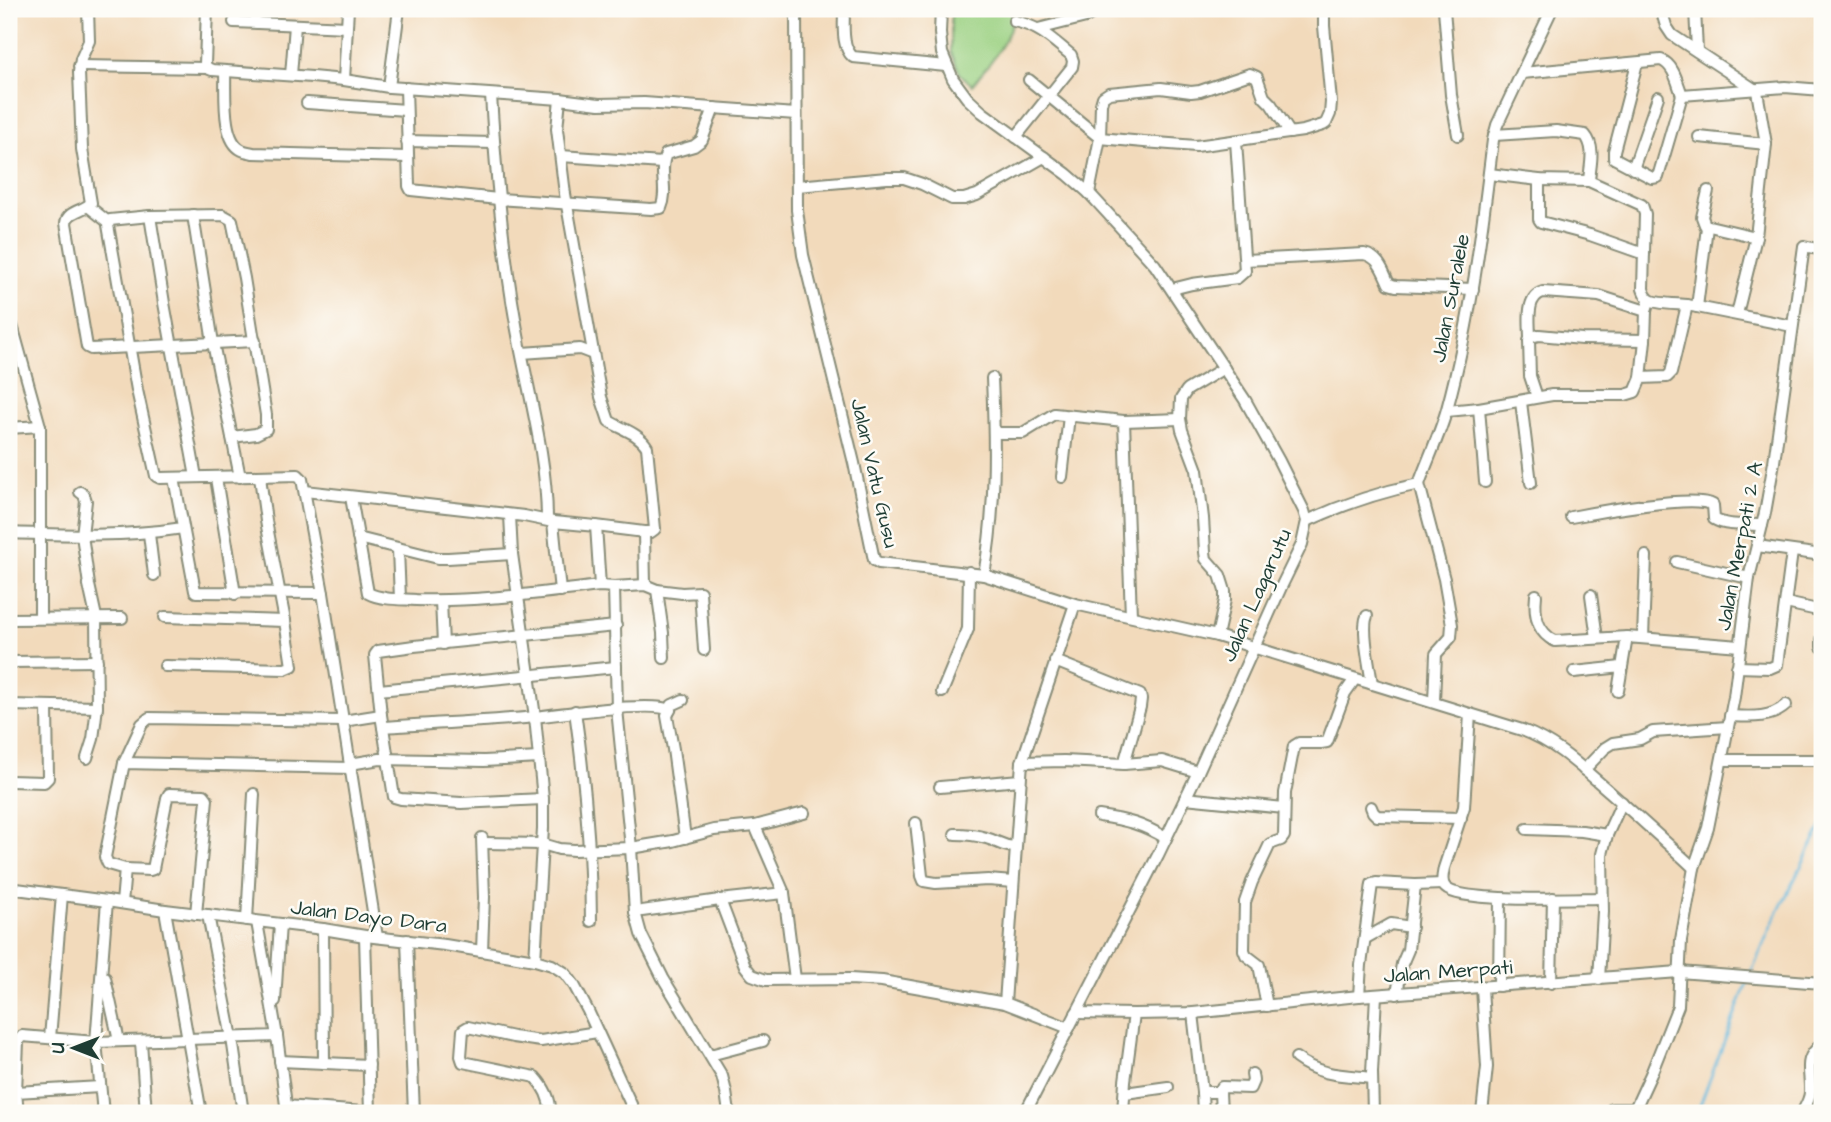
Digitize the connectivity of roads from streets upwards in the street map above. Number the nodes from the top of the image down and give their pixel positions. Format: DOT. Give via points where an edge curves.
graph roads {
  1 [pos="88,9"];
  2 [pos="207,9"];
  3 [pos="348,9"];
  4 [pos="399,9"];
  5 [pos="796,9"];
  6 [pos="844,9"];
  7 [pos="941,9"];
  8 [pos="1100,9"];
  9 [pos="1324,9"];
  10 [pos="1444,9"];
  11 [pos="1552,9"];
  12 [pos="1661,9"];
  13 [pos="1695,9"];
  14 [pos="1014,21"];
  15 [pos="234,22"];
  16 [pos="295,25"];
  17 [pos="347,27"];
  18 [pos="1038,29"];
  19 [pos="1697,51"];
  20 [pos="1637,63"];
  21 [pos="79,66"];
  22 [pos="946,66"];
  23 [pos="207,68"];
  24 [pos="225,71"];
  25 [pos="1522,74"];
  26 [pos="291,75"];
  27 [pos="344,80"];
  28 [pos="1029,80"];
  29 [pos="389,87"];
  30 [pos="406,88"];
  31 [pos="1822,90"];
  32 [pos="1757,91"];
  33 [pos="491,95"];
  34 [pos="1682,95"];
  35 [pos="1048,96"];
  36 [pos="1658,96"];
  37 [pos="559,99"];
  38 [pos="307,103"];
  39 [pos="714,108"];
  40 [pos="407,110"];
  41 [pos="796,114"];
  42 [pos="1290,132"];
  43 [pos="1458,135"];
  44 [pos="1494,135"];
  45 [pos="1016,137"];
  46 [pos="1699,137"];
  47 [pos="1100,138"];
  48 [pos="407,141"];
  49 [pos="1236,141"];
  50 [pos="494,143"];
  51 [pos="1766,144"];
  52 [pos="561,156"];
  53 [pos="408,157"];
  54 [pos="1044,157"];
  55 [pos="662,163"];
  56 [pos="1633,169"];
  57 [pos="1489,174"];
  58 [pos="1539,180"];
  59 [pos="1589,181"];
  60 [pos="797,186"];
  61 [pos="1708,191"];
  62 [pos="1089,193"];
  63 [pos="498,199"];
  64 [pos="567,205"];
  65 [pos="88,206"];
  66 [pos="193,215"];
  67 [pos="150,216"];
  68 [pos="108,222"];
  69 [pos="1707,227"];
  70 [pos="1756,237"];
  71 [pos="1822,247"];
  72 [pos="1644,254"];
  73 [pos="1245,260"];
  74 [pos="1172,289"];
  75 [pos="1473,289"];
  76 [pos="1648,305"];
  77 [pos="1692,306"];
  78 [pos="1737,314"];
  79 [pos="12,325"];
  80 [pos="1792,326"];
  81 [pos="1530,338"];
  82 [pos="1645,340"];
  83 [pos="255,341"];
  84 [pos="213,343"];
  85 [pos="172,345"];
  86 [pos="129,346"];
  87 [pos="522,353"];
  88 [pos="593,354"];
  89 [pos="1224,369"];
  90 [pos="992,378"];
  91 [pos="1641,378"];
  92 [pos="1537,397"];
  93 [pos="1521,401"];
  94 [pos="1479,408"];
  95 [pos="1447,411"];
  96 [pos="1069,416"];
  97 [pos="1181,419"];
  98 [pos="1124,421"];
  99 [pos="40,426"];
  100 [pos="9,428"];
  101 [pos="995,433"];
  102 [pos="232,437"];
  103 [pos="196,477"];
  104 [pos="240,477"];
  105 [pos="260,477"];
  106 [pos="1062,477"];
  107 [pos="174,478"];
  108 [pos="216,478"];
  109 [pos="1485,482"];
  110 [pos="1531,483"];
  111 [pos="1419,484"];
  112 [pos="305,491"];
  113 [pos="80,492"];
  114 [pos="351,497"];
  115 [pos="510,515"];
  116 [pos="1571,517"];
  117 [pos="550,521"];
  118 [pos="1307,521"];
  119 [pos="1762,525"];
  120 [pos="596,526"];
  121 [pos="183,528"];
  122 [pos="644,532"];
  123 [pos="9,533"];
  124 [pos="41,534"];
  125 [pos="149,534"];
  126 [pos="82,535"];
  127 [pos="358,538"];
  128 [pos="1757,546"];
  129 [pos="398,549"];
  130 [pos="1792,552"];
  131 [pos="512,554"];
  132 [pos="1822,555"];
  133 [pos="1646,556"];
  134 [pos="1677,562"];
  135 [pos="969,572"];
  136 [pos="154,575"];
  137 [pos="984,575"];
  138 [pos="1749,578"];
  139 [pos="645,585"];
  140 [pos="600,586"];
  141 [pos="614,587"];
  142 [pos="657,590"];
  143 [pos="560,591"];
  144 [pos="279,593"];
  145 [pos="323,593"];
  146 [pos="235,594"];
  147 [pos="1536,594"];
  148 [pos="517,595"];
  149 [pos="1591,595"];
  150 [pos="400,599"];
  151 [pos="441,601"];
  152 [pos="1786,603"];
  153 [pos="1075,604"];
  154 [pos="1822,611"];
  155 [pos="1131,616"];
  156 [pos="96,617"];
  157 [pos="165,617"];
  158 [pos="1367,617"];
  159 [pos="40,618"];
  160 [pos="122,618"];
  161 [pos="9,619"];
  162 [pos="285,621"];
  163 [pos="616,626"];
  164 [pos="523,635"];
  165 [pos="1217,636"];
  166 [pos="1627,637"];
  167 [pos="1597,638"];
  168 [pos="1643,638"];
  169 [pos="1822,639"];
  170 [pos="443,644"];
  171 [pos="1740,646"];
  172 [pos="1822,647"];
  173 [pos="1254,648"];
  174 [pos="704,650"];
  175 [pos="664,658"];
  176 [pos="1055,661"];
  177 [pos="9,662"];
  178 [pos="97,662"];
  179 [pos="165,666"];
  180 [pos="616,667"];
  181 [pos="1622,667"];
  182 [pos="1737,667"];
  183 [pos="1574,672"];
  184 [pos="529,675"];
  185 [pos="1355,679"];
  186 [pos="1372,684"];
  187 [pos="379,690"];
  188 [pos="1618,691"];
  189 [pos="942,692"];
  190 [pos="683,700"];
  191 [pos="1434,701"];
  192 [pos="9,705"];
  193 [pos="1786,705"];
  194 [pos="47,706"];
  195 [pos="97,706"];
  196 [pos="617,709"];
  197 [pos="670,710"];
  198 [pos="575,711"];
  199 [pos="1470,714"];
  200 [pos="535,717"];
  201 [pos="343,721"];
  202 [pos="382,721"];
  203 [pos="1729,721"];
  204 [pos="87,758"];
  205 [pos="539,758"];
  206 [pos="388,760"];
  207 [pos="1722,760"];
  208 [pos="1822,760"];
  209 [pos="1022,762"];
  210 [pos="124,763"];
  211 [pos="1124,764"];
  212 [pos="351,766"];
  213 [pos="1584,770"];
  214 [pos="1198,772"];
  215 [pos="1020,780"];
  216 [pos="9,782"];
  217 [pos="940,787"];
  218 [pos="254,794"];
  219 [pos="543,799"];
  220 [pos="1185,799"];
  221 [pos="1622,802"];
  222 [pos="1371,807"];
  223 [pos="1284,808"];
  224 [pos="804,813"];
  225 [pos="1099,816"];
  226 [pos="1461,818"];
  227 [pos="916,823"];
  228 [pos="755,826"];
  229 [pos="1527,829"];
  230 [pos="955,834"];
  231 [pos="1607,835"];
  232 [pos="685,838"];
  233 [pos="1166,838"];
  234 [pos="541,844"];
  235 [pos="1015,847"];
  236 [pos="631,848"];
  237 [pos="589,850"];
  238 [pos="1694,868"];
  239 [pos="125,869"];
  240 [pos="1013,882"];
  241 [pos="1443,884"];
  242 [pos="1415,885"];
  243 [pos="9,888"];
  244 [pos="784,892"];
  245 [pos="62,895"];
  246 [pos="1500,898"];
  247 [pos="1553,898"];
  248 [pos="1602,898"];
  249 [pos="720,900"];
  250 [pos="107,901"];
  251 [pos="122,903"];
  252 [pos="165,911"];
  253 [pos="635,912"];
  254 [pos="195,914"];
  255 [pos="208,915"];
  256 [pos="252,921"];
  257 [pos="591,921"];
  258 [pos="279,923"];
  259 [pos="1411,927"];
  260 [pos="323,929"];
  261 [pos="365,936"];
  262 [pos="377,937"];
  263 [pos="1366,938"];
  264 [pos="407,940"];
  265 [pos="482,951"];
  266 [pos="535,960"];
  267 [pos="103,965"];
  268 [pos="1679,972"];
  269 [pos="795,979"];
  270 [pos="1599,979"];
  271 [pos="1551,983"];
  272 [pos="1822,983"];
  273 [pos="1499,986"];
  274 [pos="1482,988"];
  275 [pos="1397,993"];
  276 [pos="1376,995"];
  277 [pos="1359,996"];
  278 [pos="1005,1003"];
  279 [pos="1267,1006"];
  280 [pos="1076,1013"];
  281 [pos="1193,1013"];
  282 [pos="1134,1014"];
  283 [pos="274,1017"];
  284 [pos="1069,1028"];
  285 [pos="597,1032"];
  286 [pos="277,1036"];
  287 [pos="50,1038"];
  288 [pos="232,1038"];
  289 [pos="188,1039"];
  290 [pos="118,1041"];
  291 [pos="763,1041"];
  292 [pos="96,1042"];
  293 [pos="141,1042"];
  294 [pos="1822,1044"];
  295 [pos="710,1055"];
  296 [pos="1296,1058"];
  297 [pos="280,1061"];
  298 [pos="324,1063"];
  299 [pos="369,1065"];
  300 [pos="1252,1074"];
  301 [pos="1372,1078"];
  302 [pos="100,1087"];
  303 [pos="1168,1087"];
  304 [pos="16,1092"];
  305 [pos="1202,1092"];
  306 [pos="1220,1092"];
  307 [pos="1125,1093"];
  308 [pos="286,1110"];
  309 [pos="1634,1111"];
  310 [pos="18,1113"];
  311 [pos="103,1113"];
  312 [pos="146,1113"];
  313 [pos="201,1113"];
  314 [pos="243,1113"];
  315 [pos="373,1113"];
  316 [pos="414,1113"];
  317 [pos="550,1113"];
  318 [pos="635,1113"];
  319 [pos="729,1113"];
  320 [pos="1025,1113"];
  321 [pos="1124,1113"];
  322 [pos="1203,1113"];
  323 [pos="1221,1113"];
  324 [pos="1373,1113"];
  325 [pos="1482,1113"];
  326 [pos="1610,1113"];
  327 [pos="1802,1113"];
  1 -- 21 [label="street" via="89,41"];
  2 -- 23 [label="street"];
  3 -- 17 [label="street"];
  4 -- 29 [label="street"];
  5 -- 41 [label="street, Jalan Vatu Gusu"];
  6 -- 22 [label="street" via="849,55"];
  7 -- 22 [label="street, Jalan Lagarutu" via="940,44"];
  8 -- 18 [label="street"];
  9 -- 42 [label="street" via="1329,119 1323,125"];
  10 -- 43 [label="street"];
  11 -- 25 [label="street, Jalan Suralele"];
  12 -- 19 [label="street" via="1669,31"];
  13 -- 19 [label="street"];
  14 -- 18 [label="street"];
  15 -- 16 [label="street"];
  16 -- 17 [label="street"];
  16 -- 26 [label="street"];
  17 -- 27 [label="street"];
  18 -- 35 [label="street" via="1073,61"];
  19 -- 32 [label="street"];
  20 -- 25 [label="street"];
  20 -- 34 [label="street" via="1665,61"];
  20 -- 56 [label="street" via="1613,155"];
  21 -- 23 [label="street"];
  21 -- 65 [label="street" via="82,149 91,196"];
  22 -- 45 [label="street, Jalan Lagarutu" via="967,98"];
  23 -- 24 [label="street"];
  24 -- 26 [label="street"];
  24 -- 53 [label="street" via="228,130 242,150"];
  25 -- 44 [label="street, Jalan Suralele"];
  26 -- 27 [label="street"];
  27 -- 29 [label="street"];
  28 -- 35 [label="street"];
  29 -- 30 [label="street"];
  30 -- 33 [label="street"];
  30 -- 40 [label="street"];
  31 -- 32 [label="street"];
  32 -- 34 [label="street"];
  32 -- 51 [label="street"];
  33 -- 37 [label="street"];
  33 -- 50 [label="street"];
  34 -- 56 [label="street" via="1658,177"];
  35 -- 45 [label="street"];
  35 -- 47 [label="street"];
  36 -- 56 [label="street"];
  37 -- 39 [label="street"];
  37 -- 52 [label="street"];
  38 -- 40 [label="street"];
  39 -- 41 [label="street"];
  39 -- 55 [label="street" via="702,139 694,146 666,153"];
  40 -- 48 [label="street"];
  41 -- 60 [label="street, Jalan Vatu Gusu"];
  42 -- 47 [label="street" via="1251,74 1200,91 1161,88 1109,93 1101,104"];
  42 -- 49 [label="street"];
  44 -- 57 [label="street, Jalan Suralele"];
  44 -- 59 [label="street" via="1556,131 1585,135 1592,148"];
  45 -- 54 [label="street, Jalan Lagarutu"];
  46 -- 51 [label="street"];
  47 -- 49 [label="street" via="1196,146"];
  47 -- 62 [label="street"];
  48 -- 50 [label="street"];
  48 -- 53 [label="street"];
  49 -- 73 [label="street"];
  50 -- 63 [label="street"];
  51 -- 70 [label="street"];
  52 -- 55 [label="street"];
  52 -- 64 [label="street"];
  53 -- 63 [label="street" via="411,190"];
  54 -- 60 [label="street" via="964,200 952,200 904,178"];
  54 -- 62 [label="street, Jalan Lagarutu"];
  55 -- 64 [label="street" via="661,208"];
  57 -- 58 [label="street"];
  57 -- 75 [label="street, Jalan Suralele"];
  58 -- 59 [label="street"];
  58 -- 72 [label="street" via="1541,222"];
  59 -- 72 [label="street" via="1644,209"];
  60 -- 135 [label="street, Jalan Vatu Gusu" via="803,255 874,560"];
  61 -- 69 [label="street" via="1702,217"];
  62 -- 74 [label="street, Jalan Lagarutu"];
  63 -- 64 [label="street"];
  63 -- 87 [label="street"];
  64 -- 88 [label="street"];
  65 -- 68 [label="street"];
  65 -- 86 [label="street" via="69,215 66,223 86,344 91,349"];
  66 -- 67 [label="street"];
  66 -- 83 [label="street" via="223,215 234,224"];
  66 -- 84 [label="street"];
  67 -- 68 [label="street"];
  67 -- 85 [label="street"];
  68 -- 86 [label="street"];
  69 -- 70 [label="street"];
  69 -- 77 [label="street"];
  70 -- 78 [label="street"];
  71 -- 80 [label="street, Jalan Merpati 2 A" via="1804,246"];
  72 -- 76 [label="street" via="1643,289"];
  73 -- 74 [label="street" via="1245,271 1237,278"];
  73 -- 75 [label="street" via="1364,254 1377,260 1389,284"];
  74 -- 89 [label="street, Jalan Lagarutu"];
  75 -- 95 [label="street, Jalan Suralele"];
  76 -- 77 [label="street"];
  76 -- 81 [label="street" via="1599,296 1537,293 1531,304"];
  76 -- 82 [label="street"];
  77 -- 78 [label="street"];
  77 -- 91 [label="street" via="1670,375"];
  78 -- 80 [label="street"];
  79 -- 99 [label="street"];
  80 -- 119 [label="street, Jalan Merpati 2 A"];
  81 -- 82 [label="street"];
  81 -- 92 [label="street" via="1530,376"];
  82 -- 91 [label="street"];
  83 -- 84 [label="street"];
  83 -- 102 [label="street" via="266,429"];
  84 -- 85 [label="street"];
  84 -- 102 [label="street"];
  85 -- 86 [label="street"];
  85 -- 103 [label="street"];
  86 -- 107 [label="street" via="155,474"];
  87 -- 88 [label="street" via="580,349"];
  87 -- 117 [label="street"];
  88 -- 122 [label="street" via="608,421 637,436 647,447 655,529"];
  89 -- 97 [label="street" via="1183,394"];
  89 -- 118 [label="street, Jalan Lagarutu" via="1279,461"];
  90 -- 101 [label="street"];
  91 -- 92 [label="street" via="1634,392 1625,395"];
  92 -- 93 [label="street"];
  93 -- 94 [label="street"];
  93 -- 110 [label="street"];
  94 -- 95 [label="street"];
  94 -- 109 [label="street"];
  95 -- 111 [label="street, Jalan Suralele"];
  96 -- 98 [label="street"];
  96 -- 101 [label="street" via="1054,414 1023,433"];
  96 -- 106 [label="street"];
  97 -- 98 [label="street"];
  97 -- 165 [label="street" via="1197,470 1206,559 1220,575 1225,591"];
  98 -- 155 [label="street"];
  99 -- 100 [label="street"];
  99 -- 124 [label="street"];
  101 -- 137 [label="street"];
  102 -- 104 [label="street"];
  103 -- 107 [label="street"];
  103 -- 108 [label="street"];
  104 -- 105 [label="street"];
  104 -- 108 [label="street"];
  105 -- 112 [label="street" via="298,475"];
  105 -- 144 [label="street"];
  107 -- 121 [label="street"];
  108 -- 146 [label="street"];
  111 -- 118 [label="street" via="1382,491"];
  111 -- 191 [label="street" via="1452,625 1451,637 1437,654"];
  112 -- 114 [label="street"];
  112 -- 145 [label="street"];
  113 -- 126 [label="street" via="86,501"];
  114 -- 115 [label="street"];
  114 -- 127 [label="street"];
  115 -- 117 [label="street"];
  115 -- 131 [label="street"];
  116 -- 119 [label="street" via="1662,503 1706,502 1713,505 1714,519 1719,522"];
  117 -- 120 [label="street"];
  117 -- 143 [label="street"];
  118 -- 173 [label="street, Jalan Lagarutu" via="1303,544"];
  119 -- 128 [label="street, Jalan Merpati 2 A"];
  120 -- 122 [label="street"];
  120 -- 140 [label="street"];
  121 -- 125 [label="street"];
  121 -- 146 [label="street" via="195,591"];
  122 -- 139 [label="street"];
  123 -- 124 [label="street"];
  124 -- 126 [label="street"];
  124 -- 159 [label="street"];
  125 -- 126 [label="street"];
  125 -- 136 [label="street"];
  126 -- 156 [label="street"];
  127 -- 129 [label="street"];
  127 -- 150 [label="street" via="368,593"];
  128 -- 130 [label="street"];
  128 -- 138 [label="street, Jalan Merpati 2 A"];
  129 -- 131 [label="street" via="448,558"];
  129 -- 150 [label="street"];
  130 -- 132 [label="street"];
  130 -- 152 [label="street"];
  131 -- 148 [label="street"];
  133 -- 168 [label="street"];
  134 -- 138 [label="street"];
  135 -- 137 [label="street, Jalan Vatu Gusu"];
  135 -- 189 [label="street" via="968,629"];
  137 -- 153 [label="street, Jalan Vatu Gusu"];
  138 -- 171 [label="street, Jalan Merpati 2 A"];
  139 -- 141 [label="street"];
  139 -- 142 [label="street"];
  140 -- 141 [label="street"];
  140 -- 143 [label="street"];
  141 -- 163 [label="street"];
  142 -- 174 [label="street" via="700,592"];
  142 -- 175 [label="street"];
  143 -- 148 [label="street"];
  144 -- 145 [label="street"];
  144 -- 146 [label="street"];
  144 -- 162 [label="street"];
  145 -- 201 [label="street"];
  147 -- 167 [label="street" via="1535,616 1548,638"];
  148 -- 151 [label="street"];
  148 -- 164 [label="street"];
  149 -- 167 [label="street"];
  150 -- 151 [label="street"];
  151 -- 170 [label="street"];
  152 -- 154 [label="street"];
  152 -- 182 [label="street" via="1775,667"];
  153 -- 155 [label="street, Jalan Vatu Gusu"];
  153 -- 176 [label="street"];
  155 -- 165 [label="street, Jalan Vatu Gusu"];
  156 -- 159 [label="street"];
  156 -- 160 [label="street"];
  156 -- 178 [label="street"];
  157 -- 162 [label="street"];
  158 -- 186 [label="street"];
  159 -- 161 [label="street"];
  162 -- 179 [label="street" via="290,668"];
  163 -- 164 [label="street"];
  163 -- 180 [label="street"];
  164 -- 170 [label="street"];
  164 -- 184 [label="street"];
  165 -- 173 [label="street, Jalan Vatu Gusu"];
  166 -- 167 [label="street"];
  166 -- 168 [label="street"];
  166 -- 181 [label="street"];
  168 -- 171 [label="street"];
  169 -- 172 [label="street"];
  170 -- 187 [label="street" via="378,651 374,658"];
  171 -- 182 [label="street, Jalan Merpati 2 A"];
  173 -- 185 [label="street"];
  173 -- 214 [label="street, Jalan Lagarutu"];
  176 -- 209 [label="street"];
  176 -- 211 [label="street" via="1140,697"];
  177 -- 178 [label="street"];
  178 -- 195 [label="street"];
  180 -- 184 [label="street"];
  180 -- 196 [label="street"];
  181 -- 183 [label="street"];
  181 -- 188 [label="street"];
  182 -- 203 [label="street, Jalan Merpati 2 A"];
  184 -- 187 [label="street"];
  184 -- 200 [label="street"];
  185 -- 186 [label="street"];
  185 -- 223 [label="street" via="1327,742 1296,744"];
  186 -- 191 [label="street"];
  187 -- 202 [label="street"];
  190 -- 197 [label="street"];
  191 -- 199 [label="street"];
  192 -- 194 [label="street"];
  193 -- 203 [label="street" via="1769,715"];
  194 -- 195 [label="street"];
  194 -- 216 [label="street" via="48,778 45,782"];
  195 -- 204 [label="street"];
  196 -- 197 [label="street" via="664,706"];
  196 -- 198 [label="street"];
  196 -- 236 [label="street"];
  197 -- 232 [label="street" via="667,716"];
  198 -- 200 [label="street"];
  198 -- 237 [label="street"];
  199 -- 213 [label="street" via="1539,736"];
  199 -- 226 [label="street"];
  200 -- 202 [label="street"];
  200 -- 205 [label="street"];
  201 -- 202 [label="street"];
  201 -- 210 [label="street" via="149,718"];
  201 -- 212 [label="street"];
  202 -- 206 [label="street"];
  203 -- 207 [label="street, Jalan Merpati 2 A"];
  203 -- 213 [label="street" via="1613,743"];
  205 -- 206 [label="street"];
  205 -- 219 [label="street"];
  206 -- 212 [label="street"];
  206 -- 219 [label="street" via="394,797 401,799 461,803"];
  207 -- 208 [label="street"];
  207 -- 238 [label="street, Jalan Merpati 2 A" via="1708,828"];
  209 -- 211 [label="street"];
  209 -- 215 [label="street"];
  210 -- 212 [label="street"];
  210 -- 239 [label="street" via="105,858 108,864"];
  211 -- 214 [label="street" via="1162,761"];
  212 -- 262 [label="street"];
  213 -- 221 [label="street"];
  214 -- 220 [label="street, Jalan Lagarutu"];
  215 -- 217 [label="street"];
  215 -- 235 [label="street"];
  218 -- 256 [label="street"];
  219 -- 234 [label="street"];
  220 -- 223 [label="street"];
  220 -- 233 [label="street, Jalan Lagarutu"];
  221 -- 231 [label="street"];
  221 -- 238 [label="street"];
  222 -- 226 [label="street" via="1377,816"];
  223 -- 279 [label="street" via="1284,836 1270,844 1244,910 1244,950 1259,965"];
  224 -- 228 [label="street"];
  225 -- 233 [label="street" via="1144,825"];
  226 -- 241 [label="street"];
  227 -- 240 [label="street" via="924,881"];
  228 -- 232 [label="street"];
  228 -- 244 [label="street"];
  229 -- 231 [label="street"];
  230 -- 235 [label="street"];
  231 -- 248 [label="street"];
  232 -- 236 [label="street"];
  233 -- 280 [label="street, Jalan Lagarutu"];
  234 -- 237 [label="street"];
  234 -- 265 [label="street" via="482,840"];
  234 -- 266 [label="street"];
  235 -- 240 [label="street"];
  236 -- 237 [label="street"];
  236 -- 253 [label="street"];
  237 -- 257 [label="street"];
  238 -- 268 [label="street, Jalan Merpati 2 A"];
  239 -- 251 [label="street"];
  239 -- 254 [label="street" via="153,869 168,795 204,796"];
  240 -- 278 [label="street"];
  241 -- 242 [label="street"];
  241 -- 246 [label="street" via="1462,895"];
  242 -- 259 [label="street"];
  242 -- 263 [label="street" via="1372,884"];
  243 -- 245 [label="street, Jalan Dayo Dara"];
  244 -- 249 [label="street"];
  244 -- 269 [label="street"];
  245 -- 250 [label="street, Jalan Dayo Dara"];
  245 -- 287 [label="street"];
  246 -- 247 [label="street"];
  246 -- 273 [label="street"];
  247 -- 248 [label="street"];
  247 -- 271 [label="street"];
  248 -- 270 [label="street"];
  249 -- 253 [label="street"];
  249 -- 269 [label="street" via="752,975 766,980"];
  250 -- 251 [label="street, Jalan Dayo Dara"];
  250 -- 267 [label="street"];
  251 -- 252 [label="street, Jalan Dayo Dara"];
  252 -- 254 [label="street, Jalan Dayo Dara"];
  252 -- 289 [label="street"];
  253 -- 295 [label="street" via="663,978"];
  254 -- 255 [label="street, Jalan Dayo Dara"];
  255 -- 256 [label="street, Jalan Dayo Dara"];
  255 -- 288 [label="street"];
  256 -- 258 [label="street, Jalan Dayo Dara"];
  256 -- 283 [label="street"];
  258 -- 260 [label="street, Jalan Dayo Dara"];
  258 -- 283 [label="street"];
  259 -- 263 [label="street" via="1391,924"];
  259 -- 275 [label="street"];
  260 -- 261 [label="street, Jalan Dayo Dara"];
  260 -- 298 [label="street"];
  261 -- 262 [label="street, Jalan Dayo Dara"];
  261 -- 299 [label="street"];
  262 -- 264 [label="street, Jalan Dayo Dara"];
  263 -- 277 [label="street"];
  264 -- 265 [label="street, Jalan Dayo Dara"];
  264 -- 316 [label="street"];
  265 -- 266 [label="street, Jalan Dayo Dara"];
  266 -- 285 [label="street, Jalan Dayo Dara" via="568,976"];
  267 -- 290 [label="street"];
  267 -- 292 [label="street"];
  268 -- 270 [label="street, Jalan Merpati"];
  268 -- 272 [label="street, Jalan Merpati"];
  268 -- 309 [label="street, Jalan Merpati 2 A" via="1678,1006"];
  269 -- 278 [label="street" via="882,981"];
  270 -- 271 [label="street, Jalan Merpati"];
  271 -- 273 [label="street, Jalan Merpati"];
  273 -- 274 [label="street, Jalan Merpati"];
  274 -- 275 [label="street, Jalan Merpati"];
  274 -- 325 [label="street" via="1487,1067"];
  275 -- 276 [label="street, Jalan Merpati"];
  276 -- 277 [label="street, Jalan Merpati"];
  276 -- 301 [label="street"];
  277 -- 279 [label="street, Jalan Merpati"];
  278 -- 284 [label="street"];
  279 -- 281 [label="street, Jalan Merpati"];
  280 -- 282 [label="street, Jalan Merpati"];
  280 -- 284 [label="street, Jalan Lagarutu"];
  281 -- 282 [label="street, Jalan Merpati"];
  281 -- 305 [label="street"];
  282 -- 307 [label="street"];
  283 -- 286 [label="street"];
  284 -- 320 [label="street, Jalan Lagarutu"];
  285 -- 317 [label="street" via="541,1041 468,1027 463,1030 463,1062 535,1077 549,1100"];
  285 -- 318 [label="street, Jalan Dayo Dara"];
  286 -- 288 [label="street"];
  286 -- 297 [label="street"];
  287 -- 292 [label="street"];
  287 -- 304 [label="street" via="19,1038"];
  288 -- 289 [label="street"];
  288 -- 314 [label="street"];
  289 -- 293 [label="street"];
  289 -- 313 [label="street"];
  290 -- 292 [label="street"];
  290 -- 293 [label="street"];
  291 -- 295 [label="street"];
  292 -- 302 [label="street"];
  293 -- 312 [label="street"];
  294 -- 327 [label="street" via="1812,1052 1810,1094"];
  295 -- 319 [label="street" via="724,1085"];
  296 -- 301 [label="street" via="1323,1073"];
  297 -- 298 [label="street"];
  297 -- 308 [label="street"];
  298 -- 299 [label="street"];
  299 -- 315 [label="street"];
  300 -- 306 [label="street" via="1250,1088 1222,1087"];
  301 -- 324 [label="street"];
  302 -- 304 [label="street"];
  302 -- 311 [label="street"];
  303 -- 307 [label="street"];
  304 -- 310 [label="street"];
  305 -- 306 [label="street"];
  305 -- 322 [label="street"];
  306 -- 323 [label="street"];
  307 -- 321 [label="street"];
  308 -- 315 [label="street"];
  309 -- 326 [label="street" via="1612,1109"];
}
